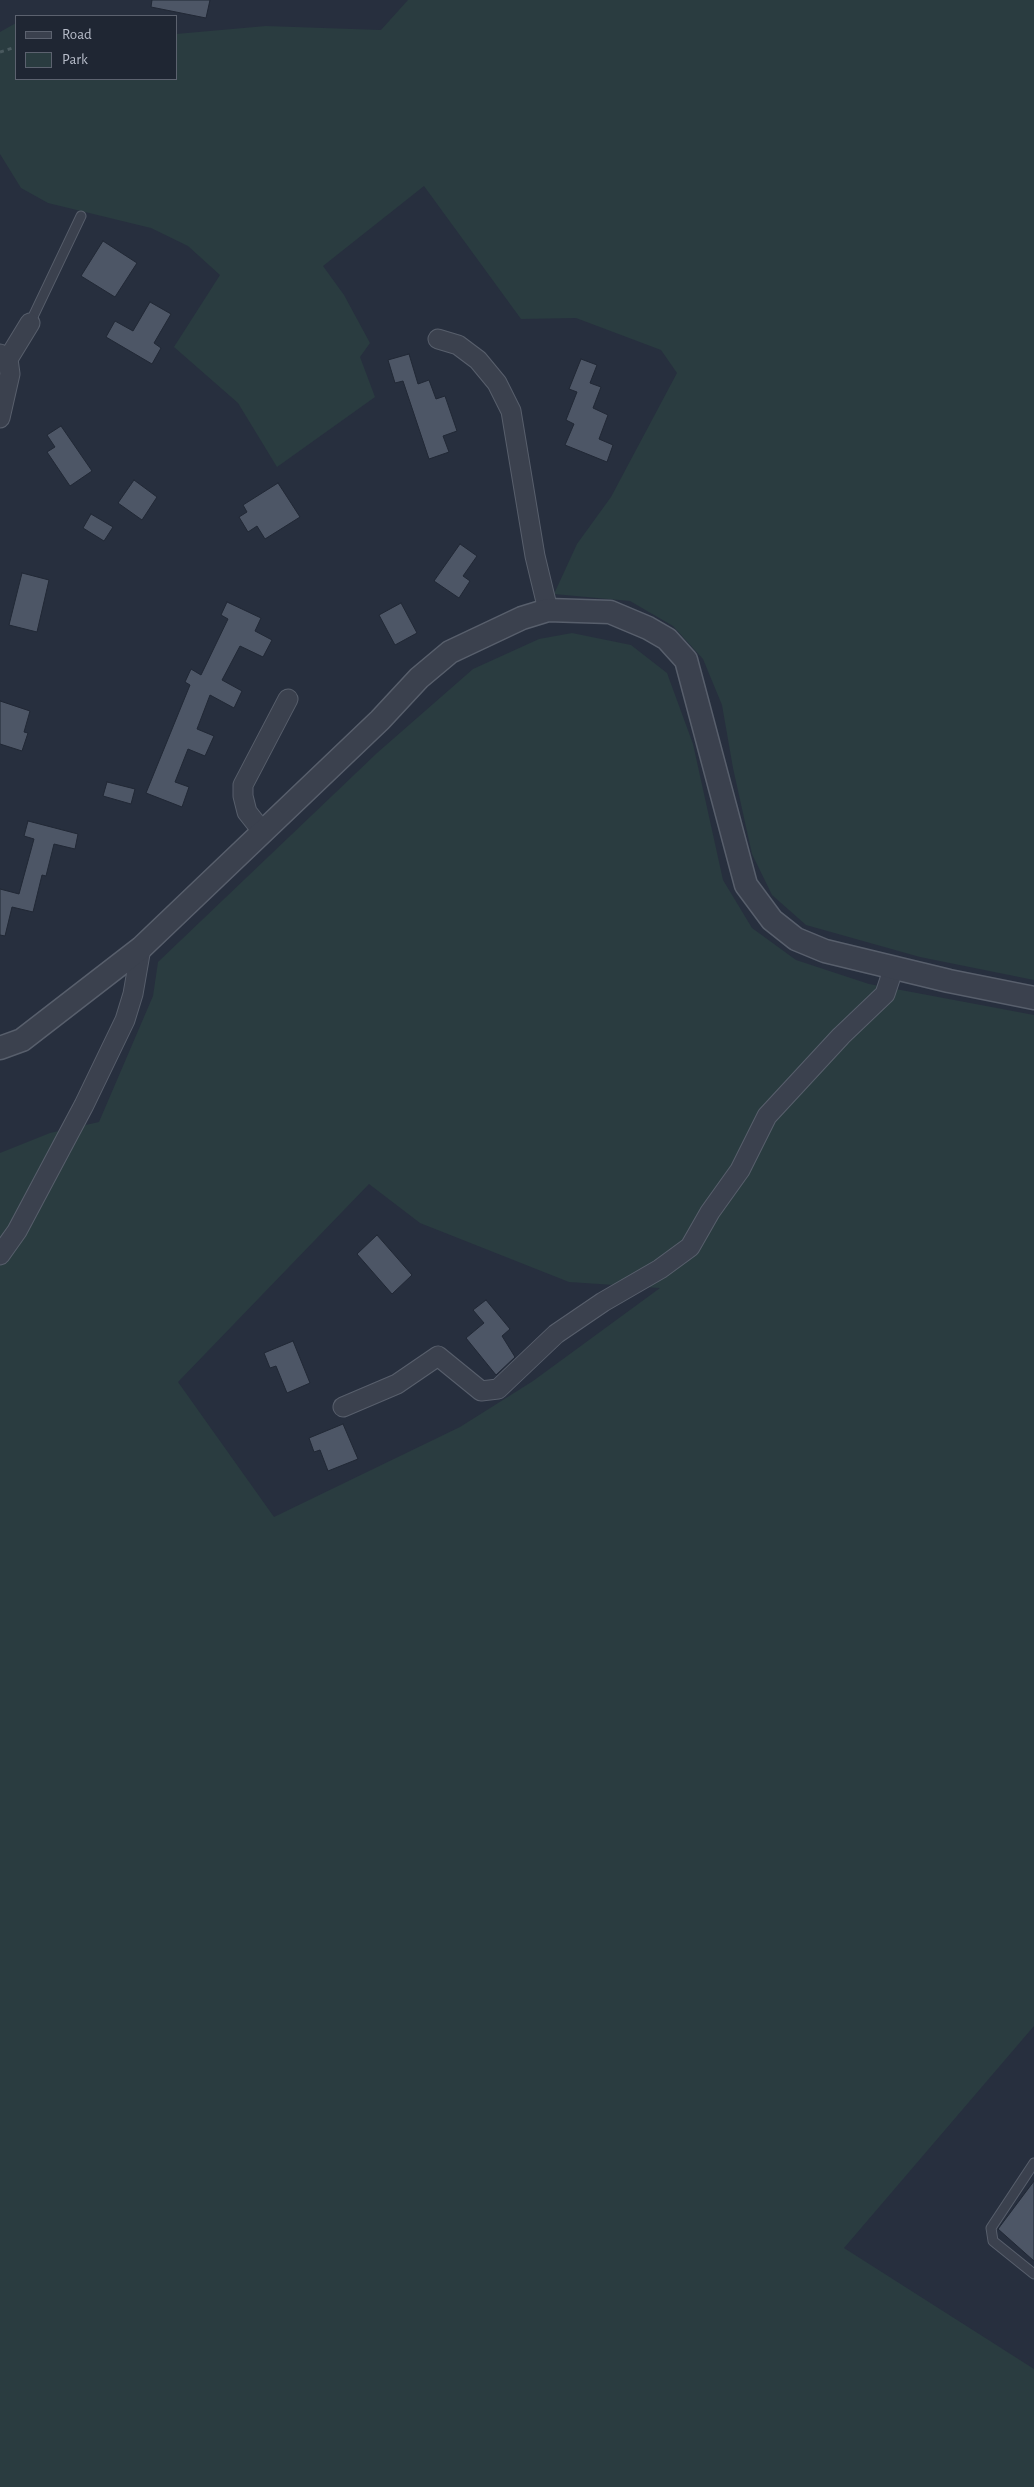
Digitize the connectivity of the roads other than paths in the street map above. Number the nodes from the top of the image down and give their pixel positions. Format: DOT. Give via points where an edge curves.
graph roads {
  1 [pos="81,216"];
  2 [pos="30,323"];
  3 [pos="438,339"];
  4 [pos="4,357"];
  5 [pos="0,418"];
  6 [pos="548,610"];
  7 [pos="288,699"];
  8 [pos="262,831"];
  9 [pos="141,948"];
  10 [pos="894,967"];
  11 [pos="1034,998"];
  12 [pos="0,1048"];
  13 [pos="0,1255"];
  14 [pos="343,1407"];
  15 [pos="1034,2163"];
  16 [pos="1034,2274"];
  1 -- 2 [label="lane"];
  2 -- 4 [label="street"];
  3 -- 6 [label="street" via="458,345 478,360 497,383 510,411 535,556"];
  4 -- 5 [label="street" via="10,374"];
  6 -- 8 [label="street" via="522,618 450,652 419,678 380,720"];
  6 -- 10 [label="street" via="610,612 667,640 686,660 746,885 772,920 796,939 825,950"];
  7 -- 8 [label="street" via="243,785 247,812"];
  8 -- 9 [label="street"];
  9 -- 12 [label="street" via="22,1040"];
  9 -- 13 [label="street" via="125,1020 17,1231"];
  10 -- 11 [label="street"];
  10 -- 14 [label="street" via="885,994 767,1116 740,1170 690,1247 556,1334 498,1389 481,1391 438,1356 397,1384"];
  15 -- 16 [label="lane" via="991,2228 994,2241"];
}
